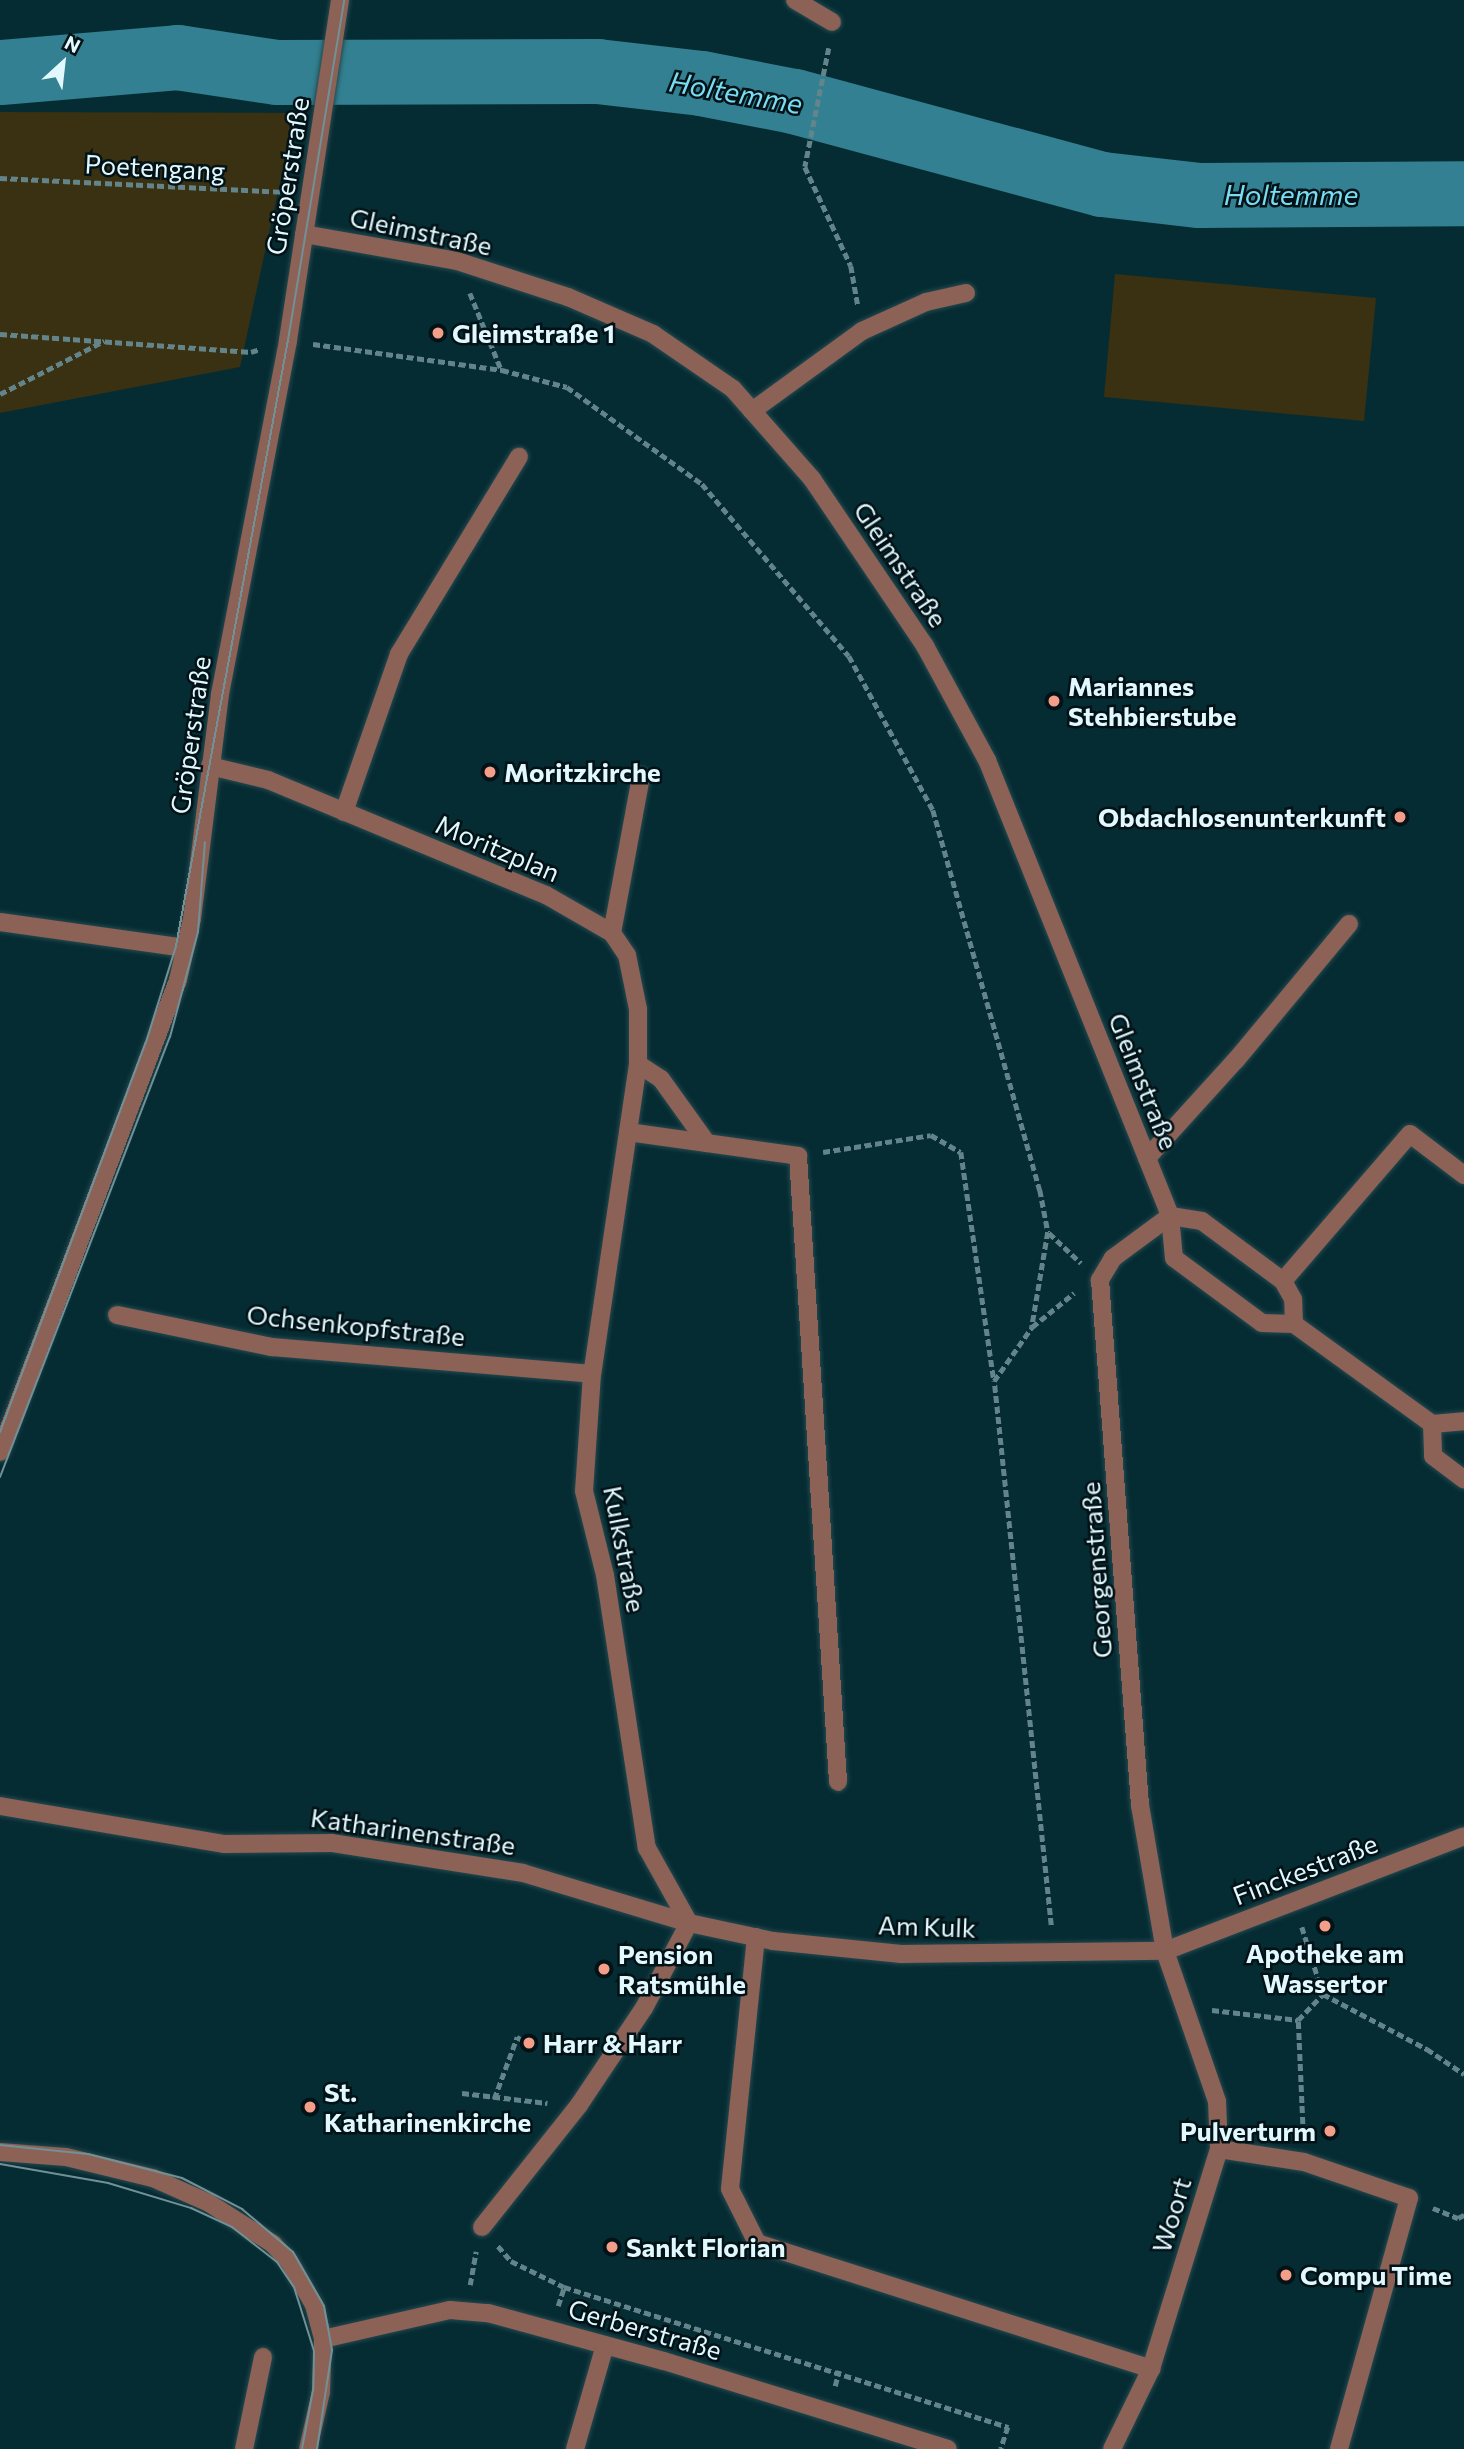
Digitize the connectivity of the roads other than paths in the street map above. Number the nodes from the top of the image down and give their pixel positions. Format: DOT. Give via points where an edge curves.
graph roads {
  1 [pos="795,0"];
  2 [pos="340,3"];
  3 [pos="832,22"];
  4 [pos="304,234"];
  5 [pos="966,293"];
  6 [pos="751,411"];
  7 [pos="519,457"];
  8 [pos="210,766"];
  9 [pos="642,777"];
  10 [pos="344,812"];
  11 [pos="0,922"];
  12 [pos="1349,924"];
  13 [pos="612,933"];
  14 [pos="185,948"];
  15 [pos="638,1064"];
  16 [pos="628,1132"];
  17 [pos="707,1143"];
  18 [pos="1147,1158"];
  19 [pos="1464,1175"];
  20 [pos="1170,1216"];
  21 [pos="1283,1281"];
  22 [pos="117,1315"];
  23 [pos="1294,1324"];
  24 [pos="592,1374"];
  25 [pos="1464,1420"];
  26 [pos="1432,1424"];
  27 [pos="0,1452"];
  28 [pos="1464,1479"];
  29 [pos="838,1782"];
  30 [pos="0,1806"];
  31 [pos="1464,1836"];
  32 [pos="689,1923"];
  33 [pos="756,1937"];
  34 [pos="1165,1951"];
  35 [pos="1219,2149"];
  36 [pos="0,2152"];
  37 [pos="482,2227"];
  38 [pos="323,2339"];
  39 [pos="605,2345"];
  40 [pos="263,2357"];
  41 [pos="1152,2369"];
  42 [pos="244,2449"];
  43 [pos="308,2449"];
  44 [pos="575,2449"];
  45 [pos="948,2449"];
  46 [pos="1112,2449"];
  47 [pos="1339,2449"];
  1 -- 3 [label="street"];
  2 -- 4 [label="street, Gröperstraße"];
  4 -- 6 [label="street, Gleimstraße" via="457,261 568,297 653,334 733,389"];
  4 -- 8 [label="street, Gröperstraße"];
  5 -- 6 [label="street" via="926,302 862,331"];
  6 -- 18 [label="street, Gleimstraße" via="812,479 925,646 987,760"];
  7 -- 10 [label="street" via="399,654"];
  8 -- 10 [label="street, Moritzplan" via="268,780"];
  8 -- 14 [label="street, Gröperstraße"];
  9 -- 13 [label="street"];
  10 -- 13 [label="street, Moritzplan" via="546,895"];
  11 -- 14 [label="street"];
  12 -- 18 [label="street"];
  13 -- 15 [label="street, Kulkstraße" via="627,955 638,1009"];
  14 -- 27 [label="street, Gröperstraße" via="166,1020"];
  15 -- 16 [label="street, Kulkstraße"];
  15 -- 17 [label="street" via="661,1079"];
  16 -- 17 [label="street"];
  16 -- 24 [label="street, Kulkstraße"];
  17 -- 29 [label="street" via="797,1156"];
  18 -- 20 [label="street, Gleimstraße"];
  19 -- 21 [label="street" via="1410,1134"];
  20 -- 21 [label="street" via="1202,1221"];
  20 -- 23 [label="street, Gleimstraße" via="1174,1258 1262,1323"];
  20 -- 34 [label="street, Georgenstraße" via="1113,1258 1100,1280 1140,1805"];
  21 -- 23 [label="street" via="1293,1299"];
  22 -- 24 [label="street, Ochsenkopfstraße" via="272,1347"];
  23 -- 26 [label="street"];
  24 -- 32 [label="street, Kulkstraße" via="584,1491 606,1575 639,1808 647,1847"];
  25 -- 26 [label="street"];
  26 -- 28 [label="street" via="1433,1456"];
  30 -- 32 [label="street, Katharinenstraße" via="225,1844 332,1843 523,1873"];
  31 -- 34 [label="street, Finckestraße"];
  32 -- 33 [label="street, Am Kulk"];
  32 -- 37 [label="street" via="644,2008 579,2105"];
  33 -- 34 [label="street, Am Kulk" via="901,1954"];
  33 -- 41 [label="street" via="730,2189 757,2243"];
  34 -- 35 [label="street, Woort" via="1217,2101"];
  35 -- 41 [label="street, Woort"];
  35 -- 47 [label="street" via="1304,2162 1409,2198"];
  36 -- 38 [label="street" via="66,2158 153,2178 209,2203 260,2234 289,2261 314,2305"];
  38 -- 39 [label="street, Gerberstraße" via="465,2310"];
  38 -- 43 [label="street" via="321,2392"];
  39 -- 44 [label="street"];
  39 -- 45 [label="street, Gerberstraße"];
  40 -- 42 [label="street"];
  41 -- 46 [label="street, Woort"];
}
